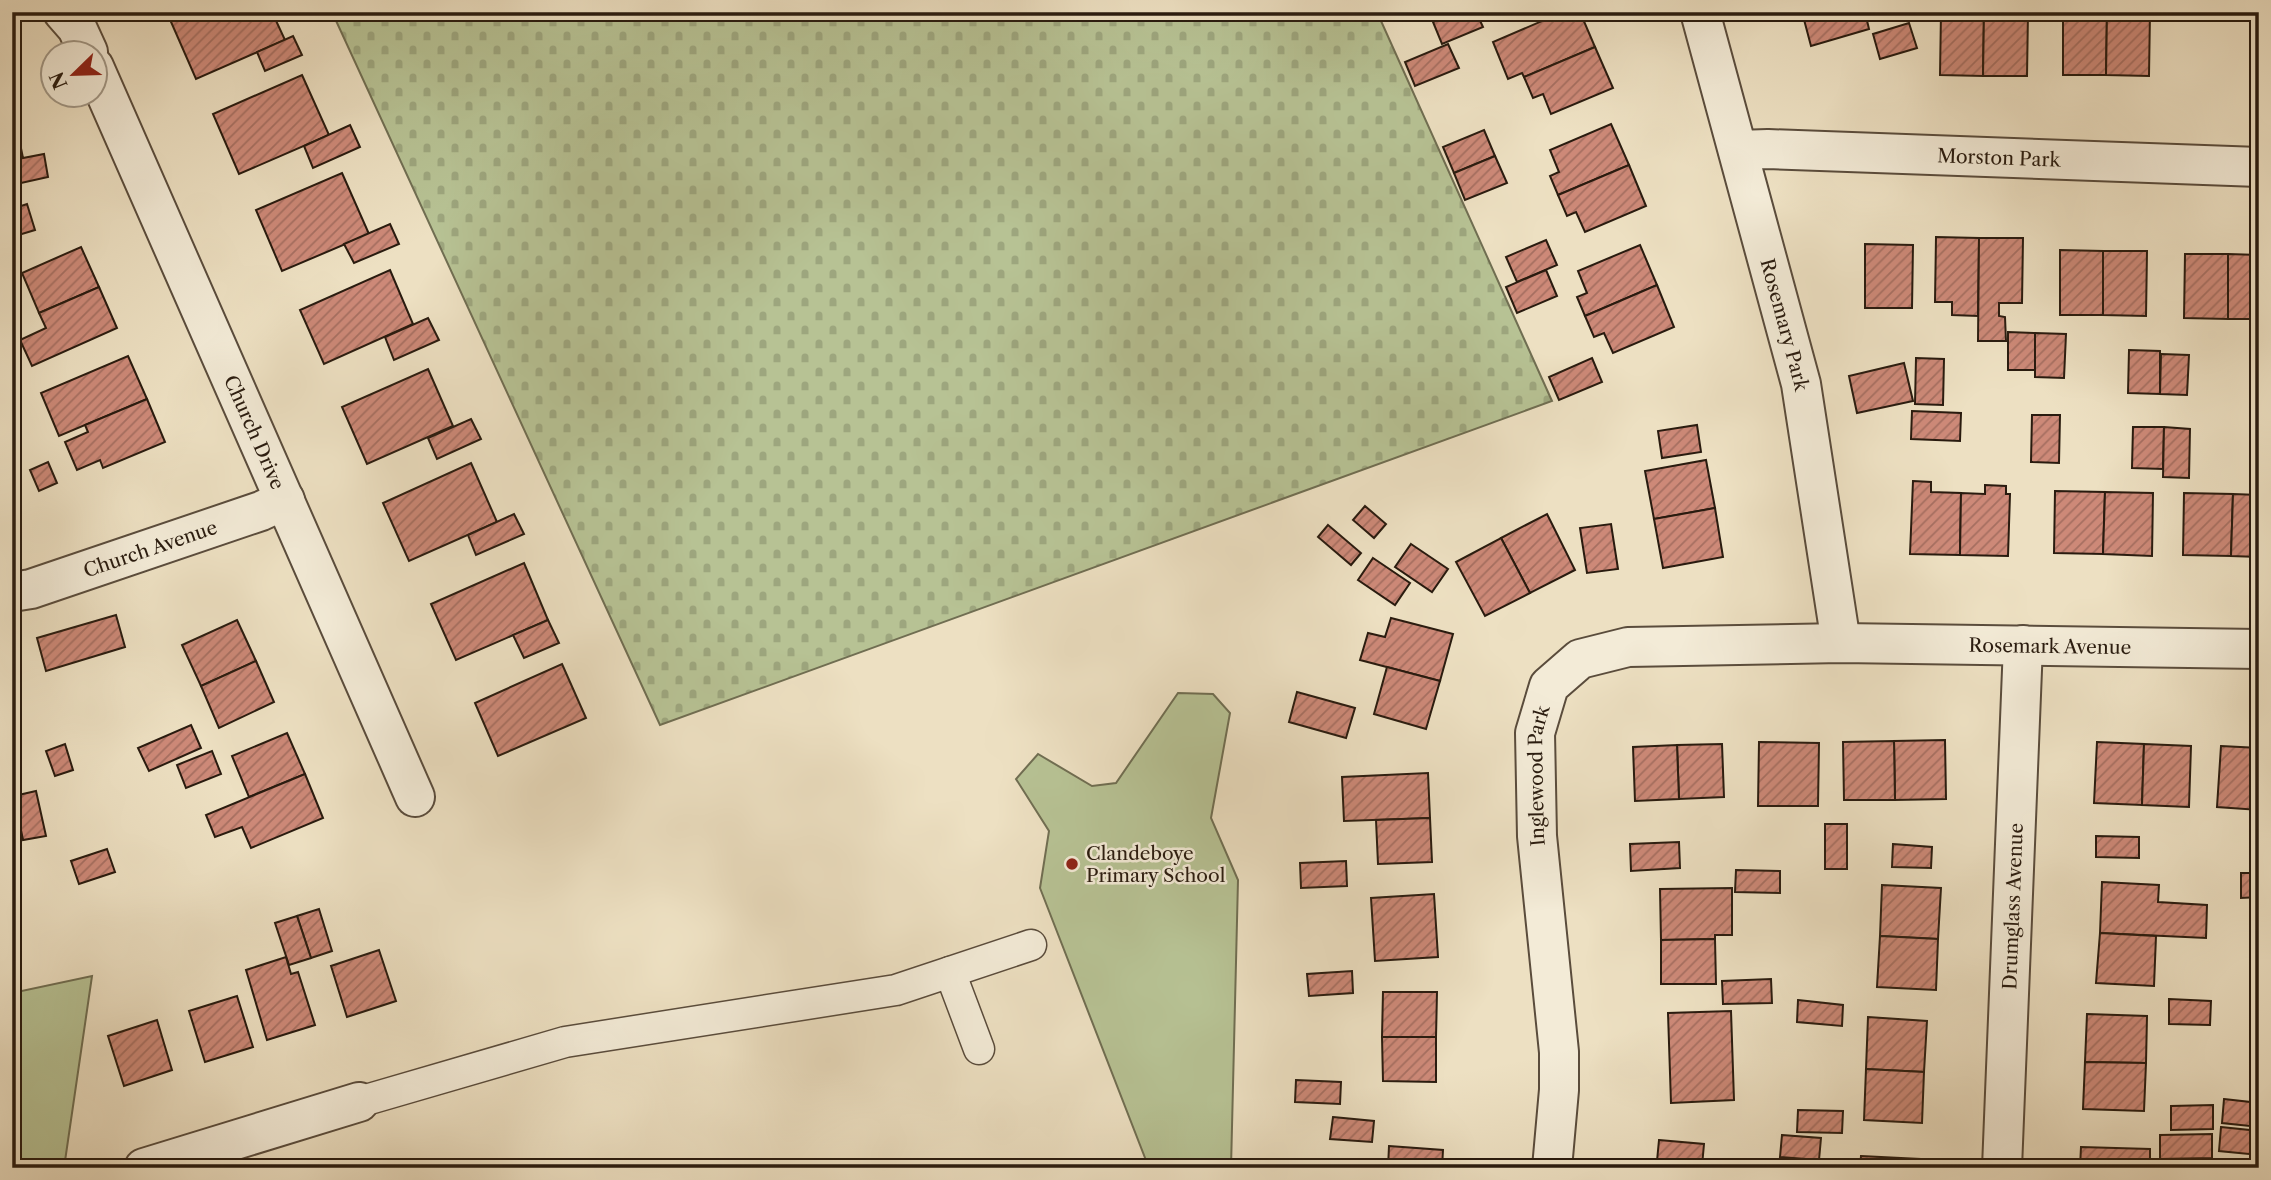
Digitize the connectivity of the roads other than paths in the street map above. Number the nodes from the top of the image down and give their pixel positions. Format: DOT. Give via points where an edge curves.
graph roads {
  1 [pos="63,12"];
  2 [pos="1700,12"];
  3 [pos="82,38"];
  4 [pos="108,99"];
  5 [pos="1738,150"];
  6 [pos="2259,167"];
  7 [pos="285,500"];
  8 [pos="12,592"];
  9 [pos="1841,643"];
  10 [pos="2023,645"];
  11 [pos="2259,649"];
  12 [pos="415,797"];
  13 [pos="1031,945"];
  14 [pos="950,972"];
  15 [pos="979,1049"];
  16 [pos="359,1102"];
  17 [pos="167,1165"];
  18 [pos="1552,1168"];
  19 [pos="2002,1168"];
  1 -- 3 [label="street"];
  2 -- 5 [label="street, Rosemary Park"];
  4 -- 7 [label="street, Church Drive"];
  5 -- 6 [label="street, Morston Park"];
  5 -- 9 [label="street, Rosemary Park" via="1801,384"];
  7 -- 8 [label="street, Church Avenue"];
  7 -- 12 [label="street, Church Drive"];
  9 -- 10 [label="street, Rosemark Avenue"];
  9 -- 18 [label="street, Inglewood Park" via="1628,647 1580,659 1549,686 1535,733 1537,836 1559,1052"];
  10 -- 11 [label="street, Rosemark Avenue"];
  10 -- 19 [label="street, Drumglass Avenue"];
  13 -- 14 [label="lane"];
  14 -- 15 [label="lane"];
  14 -- 16 [label="lane" via="896,990 565,1042"];
  16 -- 17 [label="street"];
}
